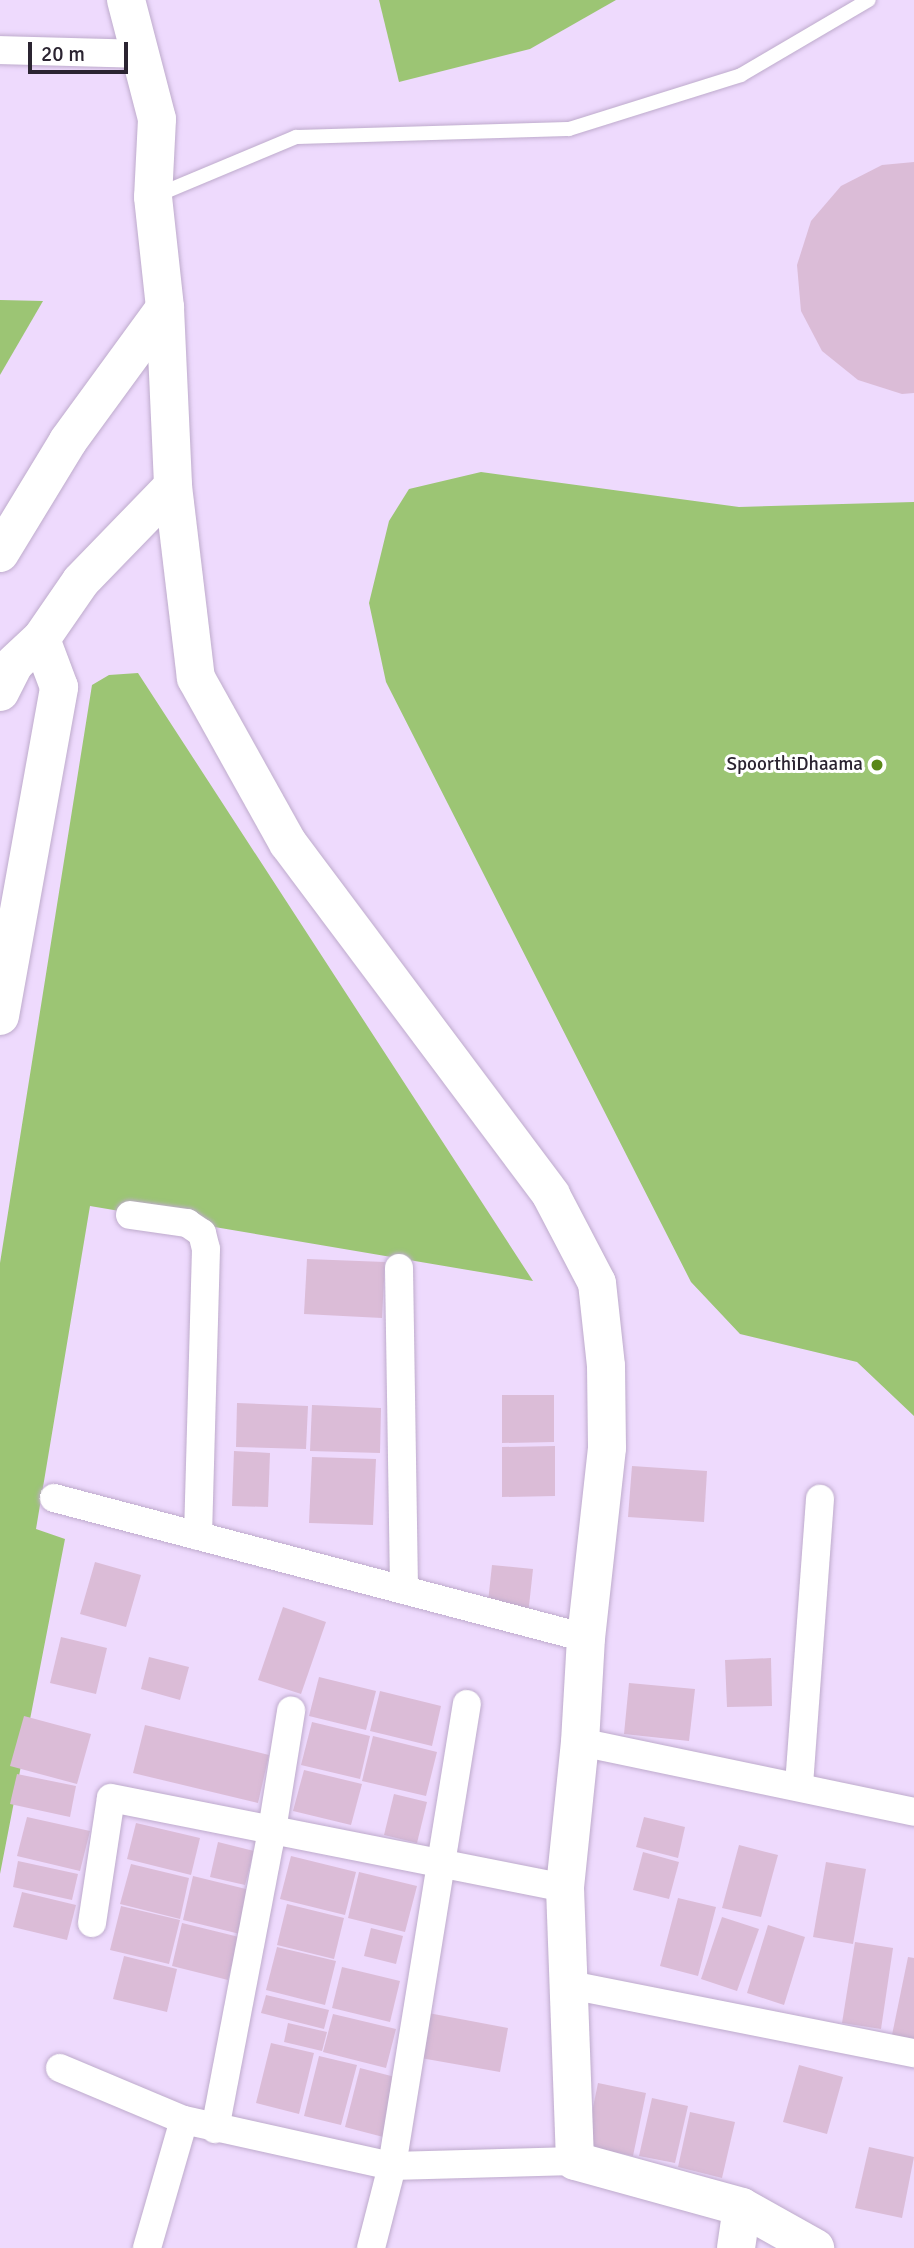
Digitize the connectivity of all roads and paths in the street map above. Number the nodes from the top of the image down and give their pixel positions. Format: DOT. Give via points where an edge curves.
graph roads {
  1 [pos="126,0"];
  2 [pos="869,0"];
  3 [pos="0,50"];
  4 [pos="140,54"];
  5 [pos="153,197"];
  6 [pos="165,308"];
  7 [pos="173,486"];
  8 [pos="0,552"];
  9 [pos="41,639"];
  10 [pos="0,692"];
  11 [pos="0,1016"];
  12 [pos="130,1215"];
  13 [pos="399,1268"];
  14 [pos="54,1498"];
  15 [pos="820,1499"];
  16 [pos="198,1536"];
  17 [pos="404,1590"];
  18 [pos="586,1638"];
  19 [pos="467,1704"];
  20 [pos="291,1710"];
  21 [pos="580,1742"];
  22 [pos="799,1785"];
  23 [pos="914,1812"];
  24 [pos="272,1830"];
  25 [pos="441,1863"];
  26 [pos="565,1888"];
  27 [pos="92,1923"];
  28 [pos="570,1985"];
  29 [pos="914,2053"];
  30 [pos="60,2068"];
  31 [pos="184,2120"];
  32 [pos="215,2129"];
  33 [pos="575,2161"];
  34 [pos="392,2166"];
  35 [pos="742,2207"];
  36 [pos="147,2248"];
  37 [pos="372,2248"];
  38 [pos="736,2248"];
  39 [pos="815,2248"];
  1 -- 4 [label="street"];
  2 -- 5 [label="lane" via="741,75 569,129 296,137"];
  3 -- 4 [label="street"];
  4 -- 5 [label="street" via="157,119"];
  5 -- 6 [label="street"];
  6 -- 7 [label="street"];
  6 -- 8 [label="street" via="68,441"];
  7 -- 9 [label="street" via="81,581"];
  7 -- 18 [label="street" via="196,678 288,843 551,1195 597,1283 606,1366 607,1448"];
  9 -- 10 [label="street" via="14,664"];
  9 -- 11 [label="street" via="59,687"];
  12 -- 16 [label="street" via="187,1223 202,1233 206,1249"];
  13 -- 17 [label="street"];
  14 -- 16 [label="street"];
  15 -- 22 [label="street"];
  16 -- 17 [label="street"];
  17 -- 18 [label="street"];
  18 -- 21 [label="street"];
  19 -- 25 [label="street"];
  20 -- 24 [label="street"];
  21 -- 22 [label="street"];
  21 -- 26 [label="street"];
  22 -- 23 [label="street"];
  24 -- 25 [label="street"];
  24 -- 27 [label="street" via="111,1798"];
  24 -- 32 [label="street"];
  25 -- 26 [label="street"];
  25 -- 34 [label="street"];
  26 -- 28 [label="street"];
  28 -- 29 [label="street"];
  28 -- 33 [label="street"];
  30 -- 31 [label="street"];
  31 -- 32 [label="street"];
  31 -- 36 [label="street"];
  32 -- 34 [label="street"];
  33 -- 34 [label="street"];
  33 -- 35 [label="street"];
  34 -- 37 [label="street"];
  35 -- 38 [label="street"];
  35 -- 39 [label="street"];
}
